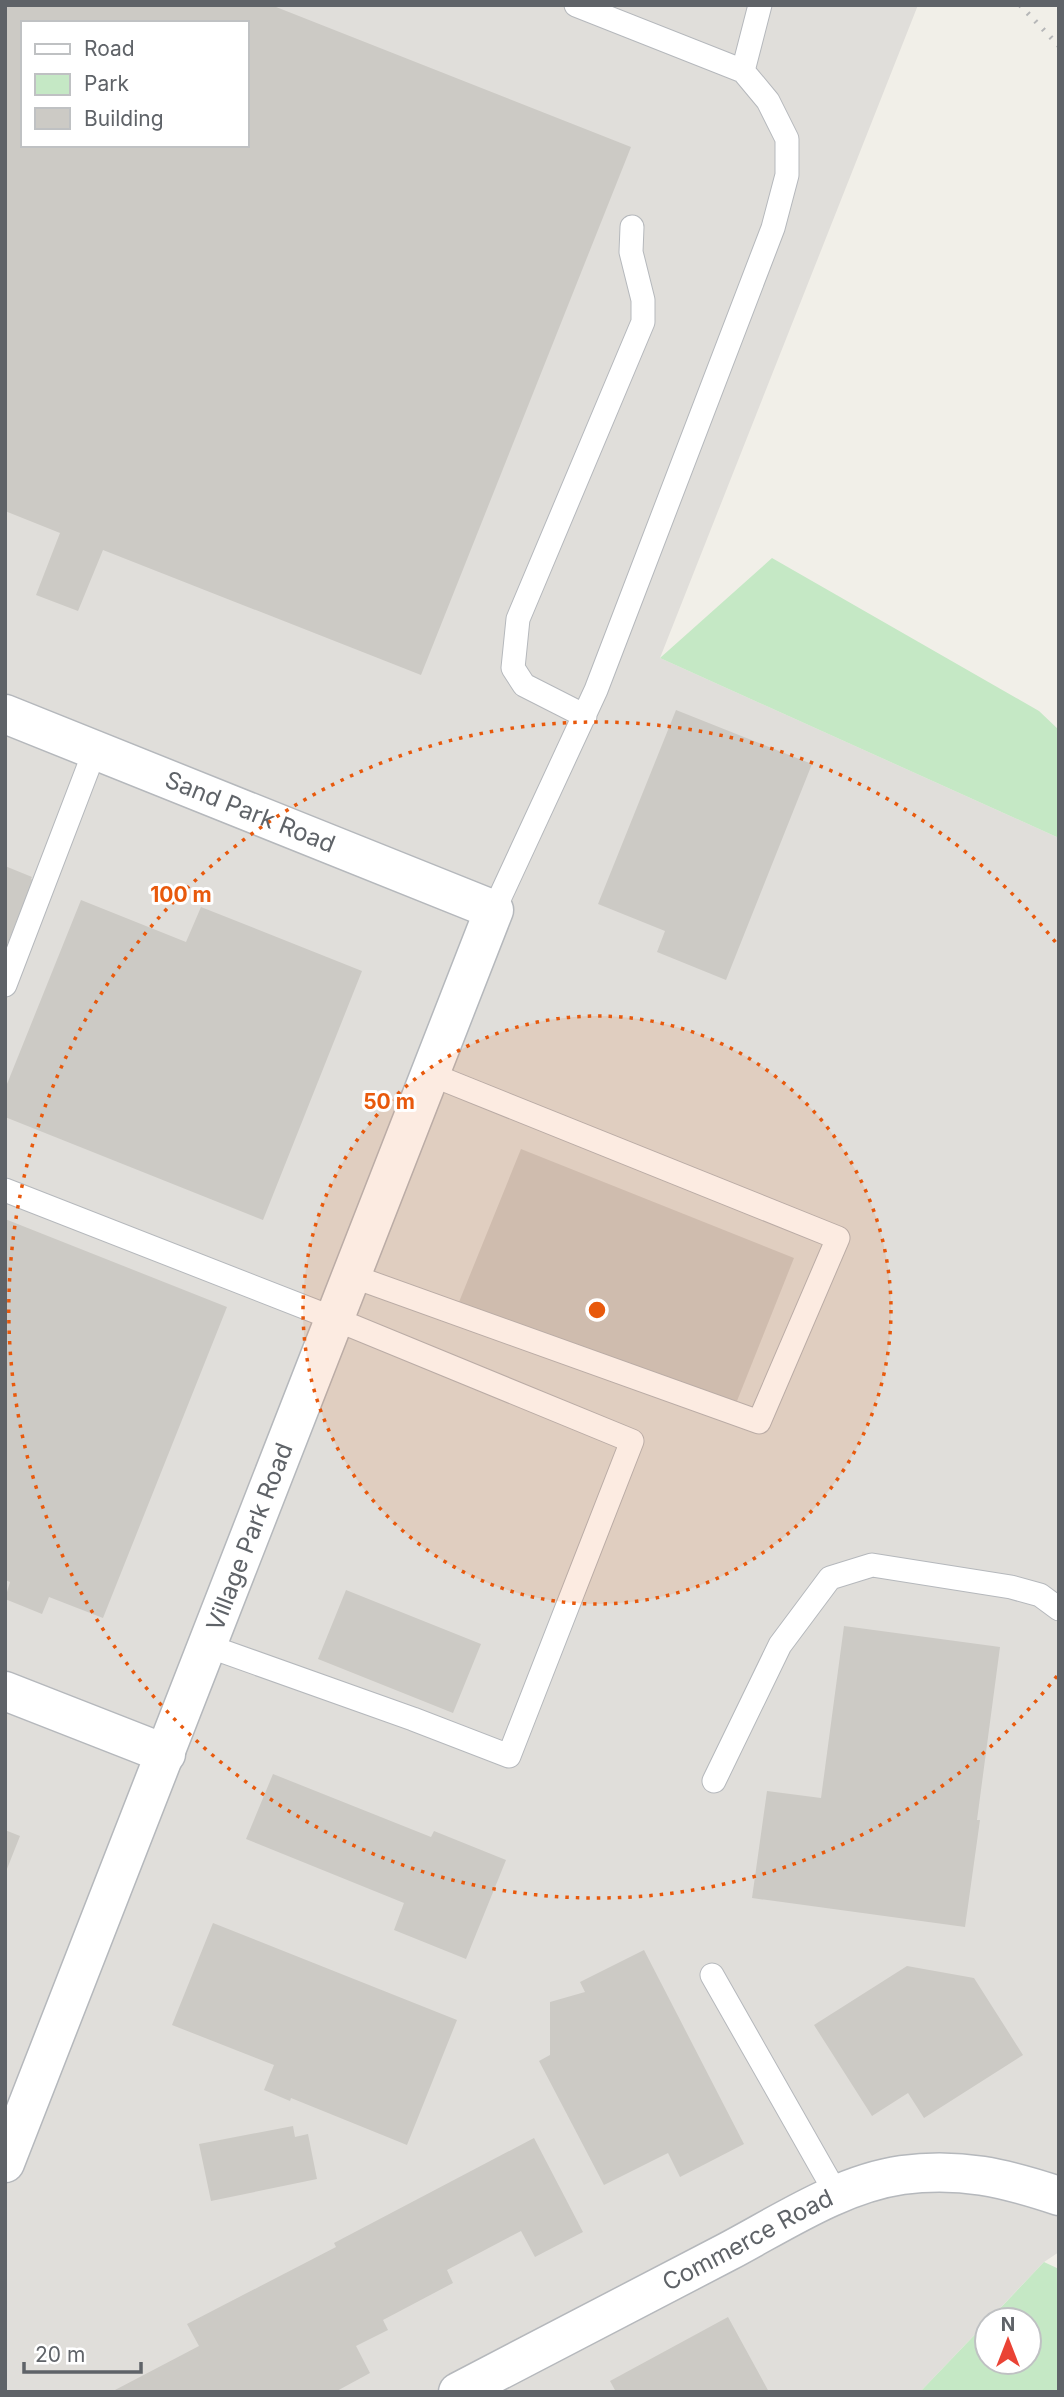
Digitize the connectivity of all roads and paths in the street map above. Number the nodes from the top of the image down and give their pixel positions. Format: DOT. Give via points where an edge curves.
graph roads {
  1 [pos="576,5"];
  2 [pos="760,5"];
  3 [pos="743,71"];
  4 [pos="632,227"];
  5 [pos="5,714"];
  6 [pos="585,716"];
  7 [pos="95,750"];
  8 [pos="494,911"];
  9 [pos="5,985"];
  10 [pos="430,1074"];
  11 [pos="5,1190"];
  12 [pos="352,1276"];
  13 [pos="335,1319"];
  14 [pos="1059,1609"];
  15 [pos="208,1646"];
  16 [pos="5,1691"];
  17 [pos="166,1754"];
  18 [pos="714,1781"];
  19 [pos="712,1975"];
  20 [pos="5,2164"];
  21 [pos="836,2195"];
  22 [pos="1059,2196"];
  23 [pos="458,2392"];
  1 -- 3 [label="lane"];
  2 -- 3 [label="lane"];
  3 -- 6 [label="lane" via="768,101 788,139 788,175 773,228"];
  4 -- 6 [label="lane" via="631,253 643,300 643,322 518,619 513,668 524,685"];
  5 -- 7 [label="street, Sand Park Road"];
  6 -- 8 [label="lane"];
  7 -- 8 [label="street, Sand Park Road"];
  7 -- 9 [label="lane"];
  8 -- 10 [label="street, Village Park Road"];
  10 -- 12 [label="street, Village Park Road"];
  10 -- 12 [label="lane" via="838,1238 759,1422"];
  11 -- 13 [label="lane"];
  12 -- 13 [label="street, Village Park Road"];
  13 -- 15 [label="street, Village Park Road"];
  13 -- 15 [label="lane" via="632,1441 509,1756"];
  14 -- 18 [label="lane" via="1040,1595 1012,1587 872,1564 830,1578 780,1645"];
  15 -- 17 [label="street, Village Park Road"];
  16 -- 17 [label="street"];
  17 -- 20 [label="street, Village Park Road"];
  19 -- 21 [label="lane"];
  21 -- 22 [label="street, Commerce Road" via="869,2183 932,2172 971,2173"];
  21 -- 23 [label="street, Commerce Road"];
}
